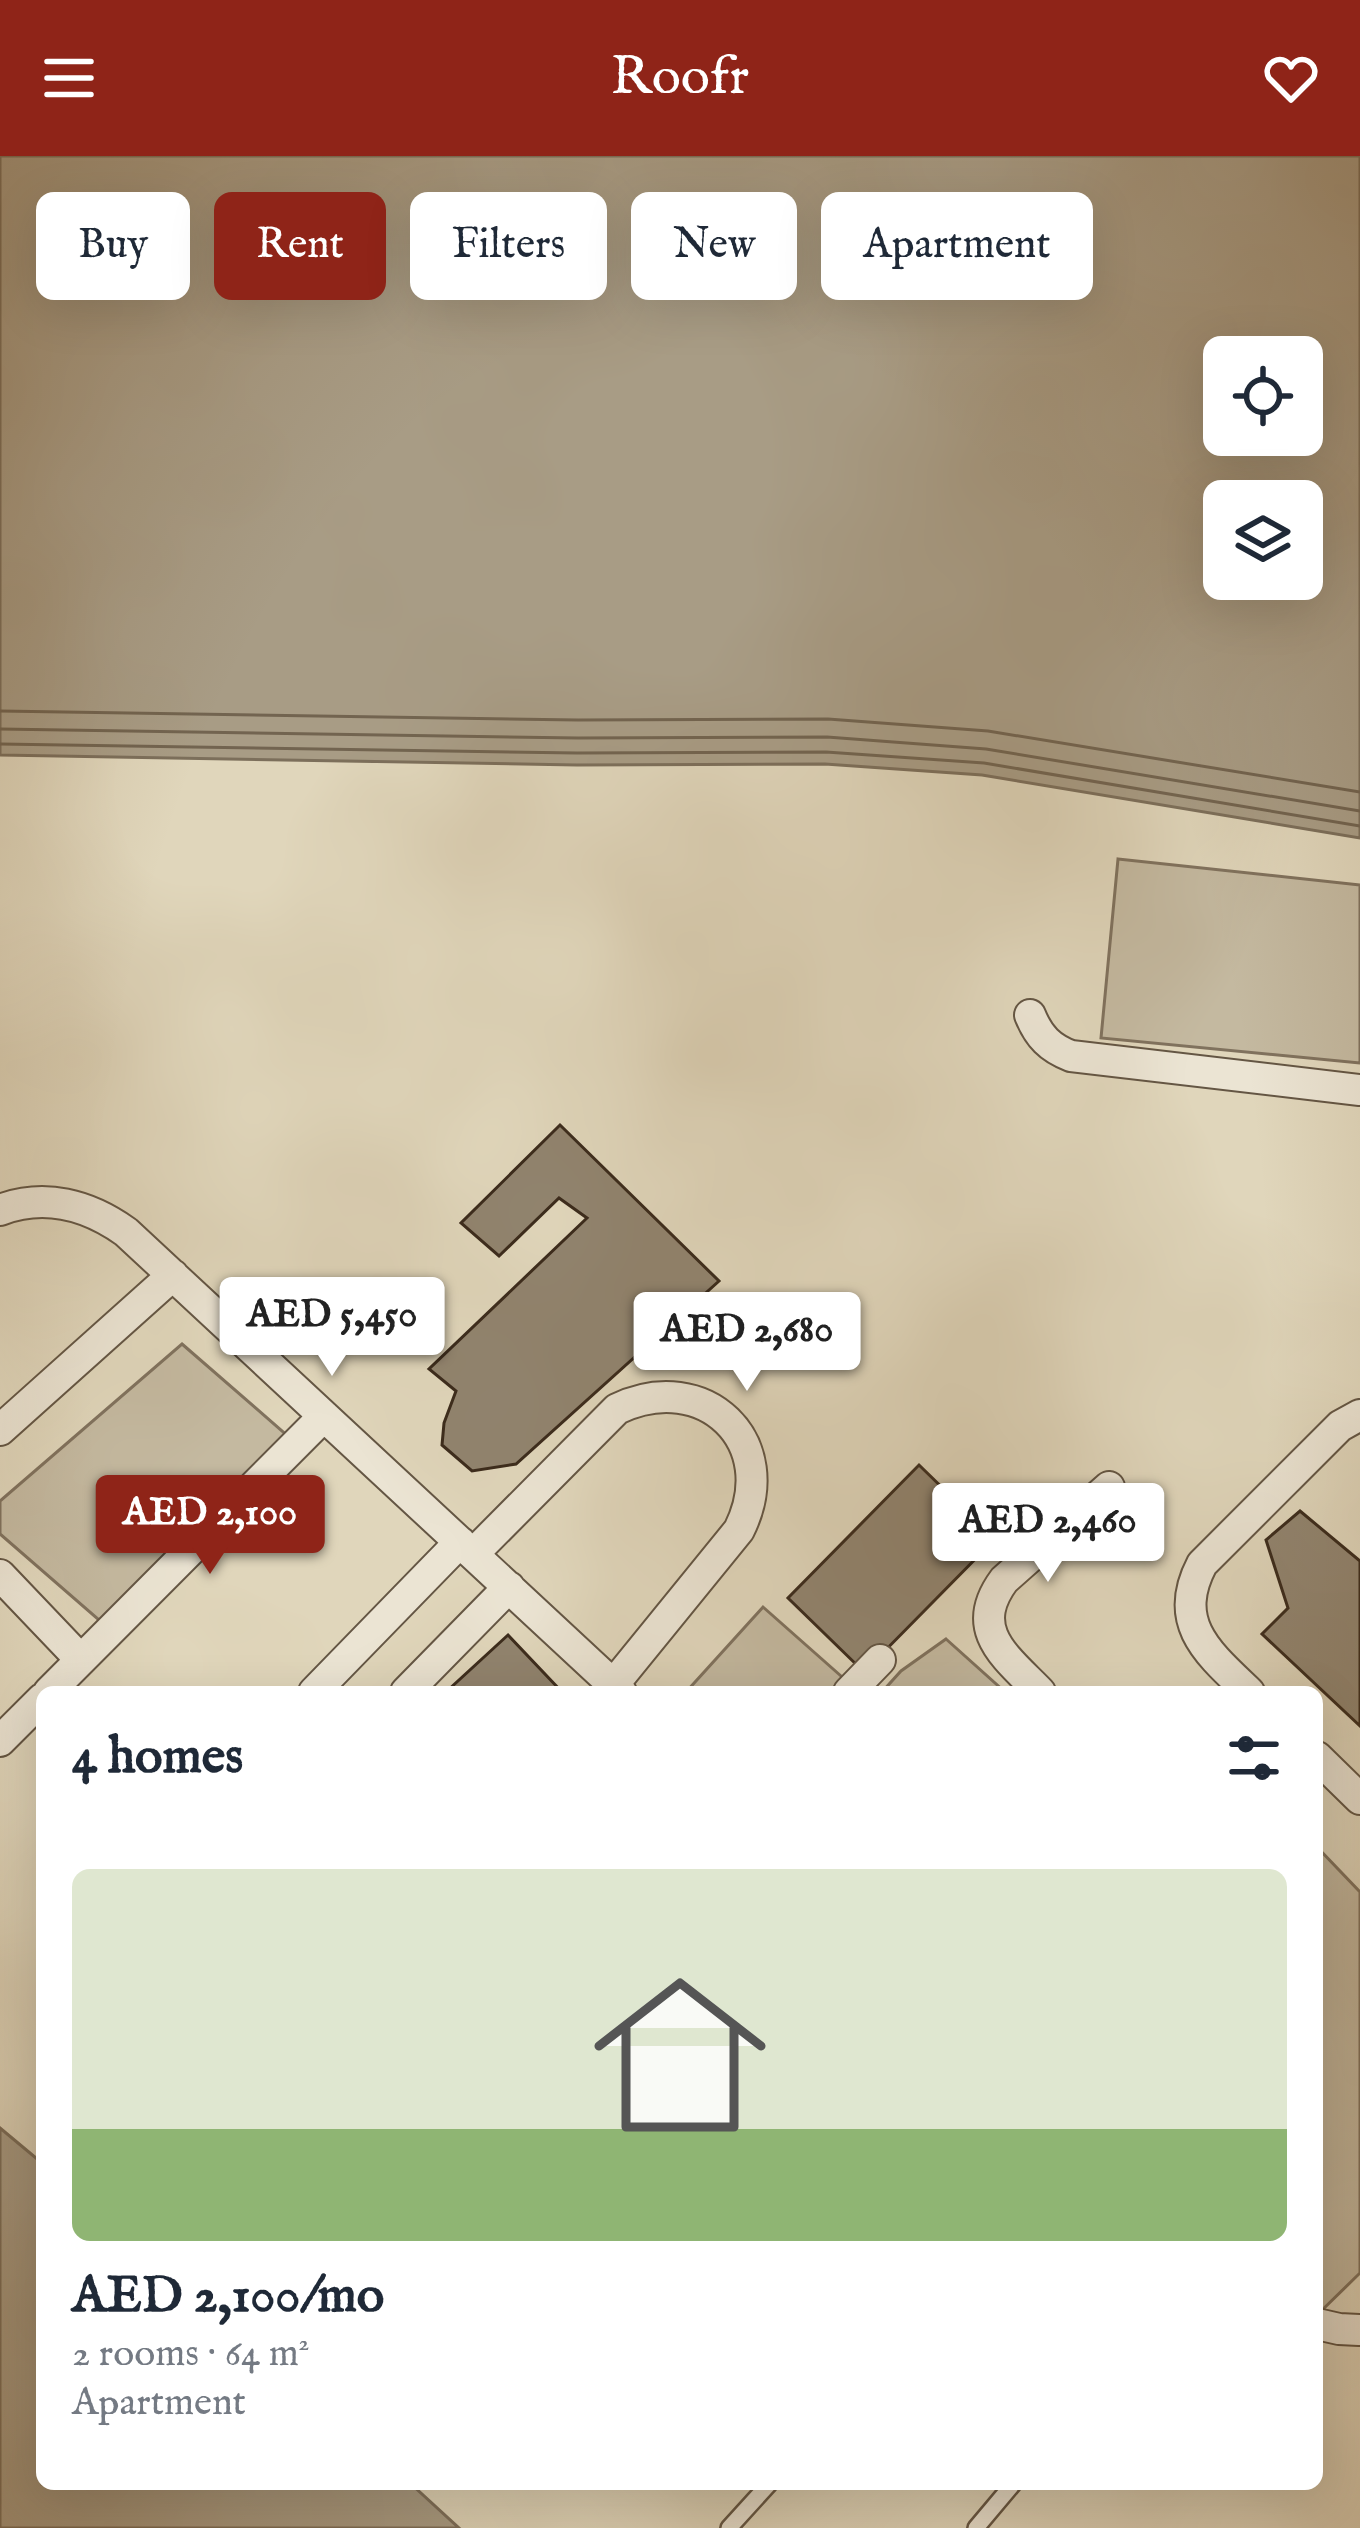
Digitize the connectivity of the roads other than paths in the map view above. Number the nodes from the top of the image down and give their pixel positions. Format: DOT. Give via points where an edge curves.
graph roads {
  1 [pos="1030,1015"];
  2 [pos="1360,1090"];
  3 [pos="0,1210"];
  4 [pos="172,1275"];
  5 [pos="1360,1415"];
  6 [pos="324,1416"];
  7 [pos="0,1430"];
  8 [pos="1108,1487"];
  9 [pos="466,1548"];
  10 [pos="0,1575"];
  11 [pos="509,1587"];
  12 [pos="81,1660"];
  13 [pos="880,1660"];
  14 [pos="55,1686"];
  15 [pos="320,1686"];
  16 [pos="412,1686"];
  17 [pos="615,1686"];
  18 [pos="619,1686"];
  19 [pos="856,1686"];
  20 [pos="1034,1686"];
  21 [pos="1243,1686"];
  22 [pos="36,1705"];
  23 [pos="0,1741"];
  24 [pos="1323,1763"];
  25 [pos="1360,1798"];
  26 [pos="1323,2326"];
  27 [pos="1359,2337"];
  28 [pos="764,2490"];
  29 [pos="1008,2490"];
  30 [pos="730,2528"];
  31 [pos="976,2528"];
  1 -- 2 [label="street" via="1045,1041 1072,1056"];
  3 -- 4 [label="street" via="32,1202 82,1207 126,1232"];
  4 -- 6 [label="street"];
  4 -- 7 [label="street"];
  5 -- 21 [label="street" via="1324,1441 1194,1579 1194,1630"];
  6 -- 9 [label="street"];
  6 -- 12 [label="street"];
  8 -- 20 [label="street" via="995,1592 988,1622 999,1651"];
  9 -- 11 [label="street"];
  9 -- 15 [label="street"];
  9 -- 18 [label="street" via="617,1409 680,1396 719,1413 752,1468 748,1510"];
  10 -- 12 [label="street"];
  11 -- 16 [label="street"];
  11 -- 17 [label="street"];
  12 -- 14 [label="street"];
  13 -- 19 [label="street"];
  22 -- 23 [label="street"];
  24 -- 25 [label="street"];
  26 -- 27 [label="street"];
  28 -- 30 [label="lane"];
  29 -- 31 [label="lane"];
}
